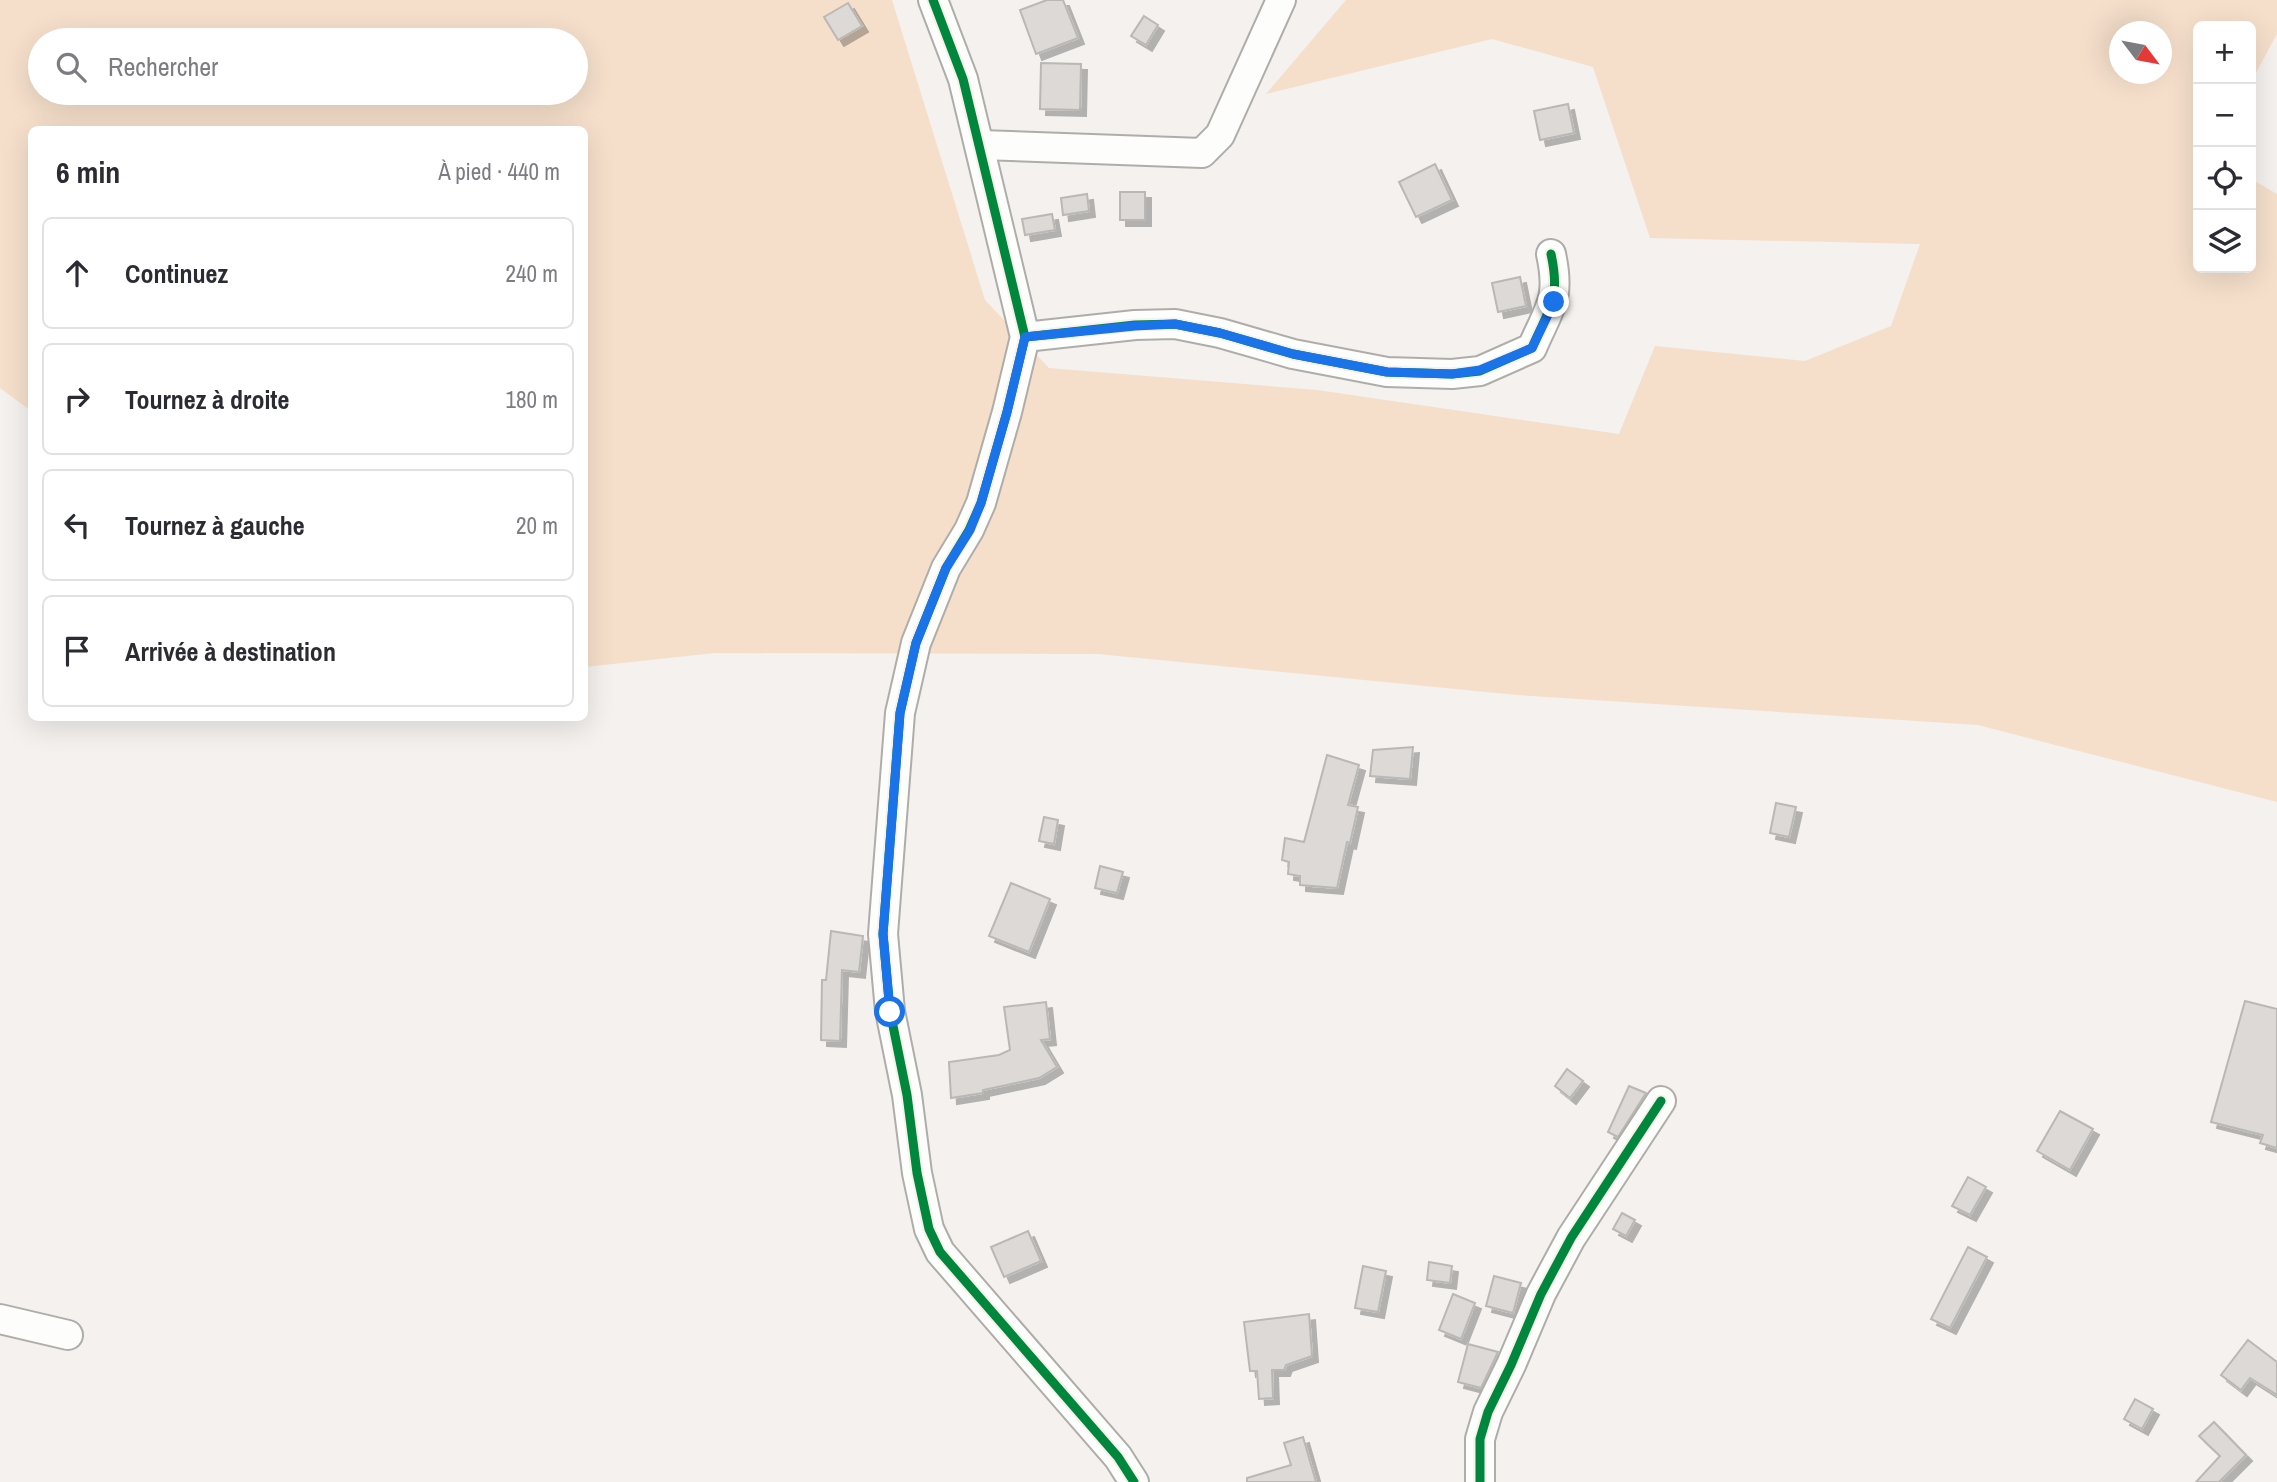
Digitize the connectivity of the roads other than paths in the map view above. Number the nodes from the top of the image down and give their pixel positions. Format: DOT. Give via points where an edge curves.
graph roads {
  1 [pos="933,0"];
  2 [pos="1281,0"];
  3 [pos="981,145"];
  4 [pos="1551,254"];
  5 [pos="1025,337"];
  6 [pos="1661,1101"];
  7 [pos="0,1319"];
  8 [pos="68,1335"];
  9 [pos="1134,1482"];
  10 [pos="1480,1482"];
  1 -- 3 [label="street" via="963,79"];
  2 -- 3 [label="street" via="1220,135 1202,153"];
  3 -- 5 [label="street"];
  4 -- 5 [label="street" via="1556,277 1554,302 1532,348 1480,370 1387,372 1175,324"];
  5 -- 9 [label="street" via="981,503 946,568 916,643 900,713 883,934 890,1012 917,1173 929,1229 940,1252 1118,1457"];
  6 -- 10 [label="street" via="1571,1238 1541,1294 1488,1412 1480,1439"];
  7 -- 8 [label="street"];
}
